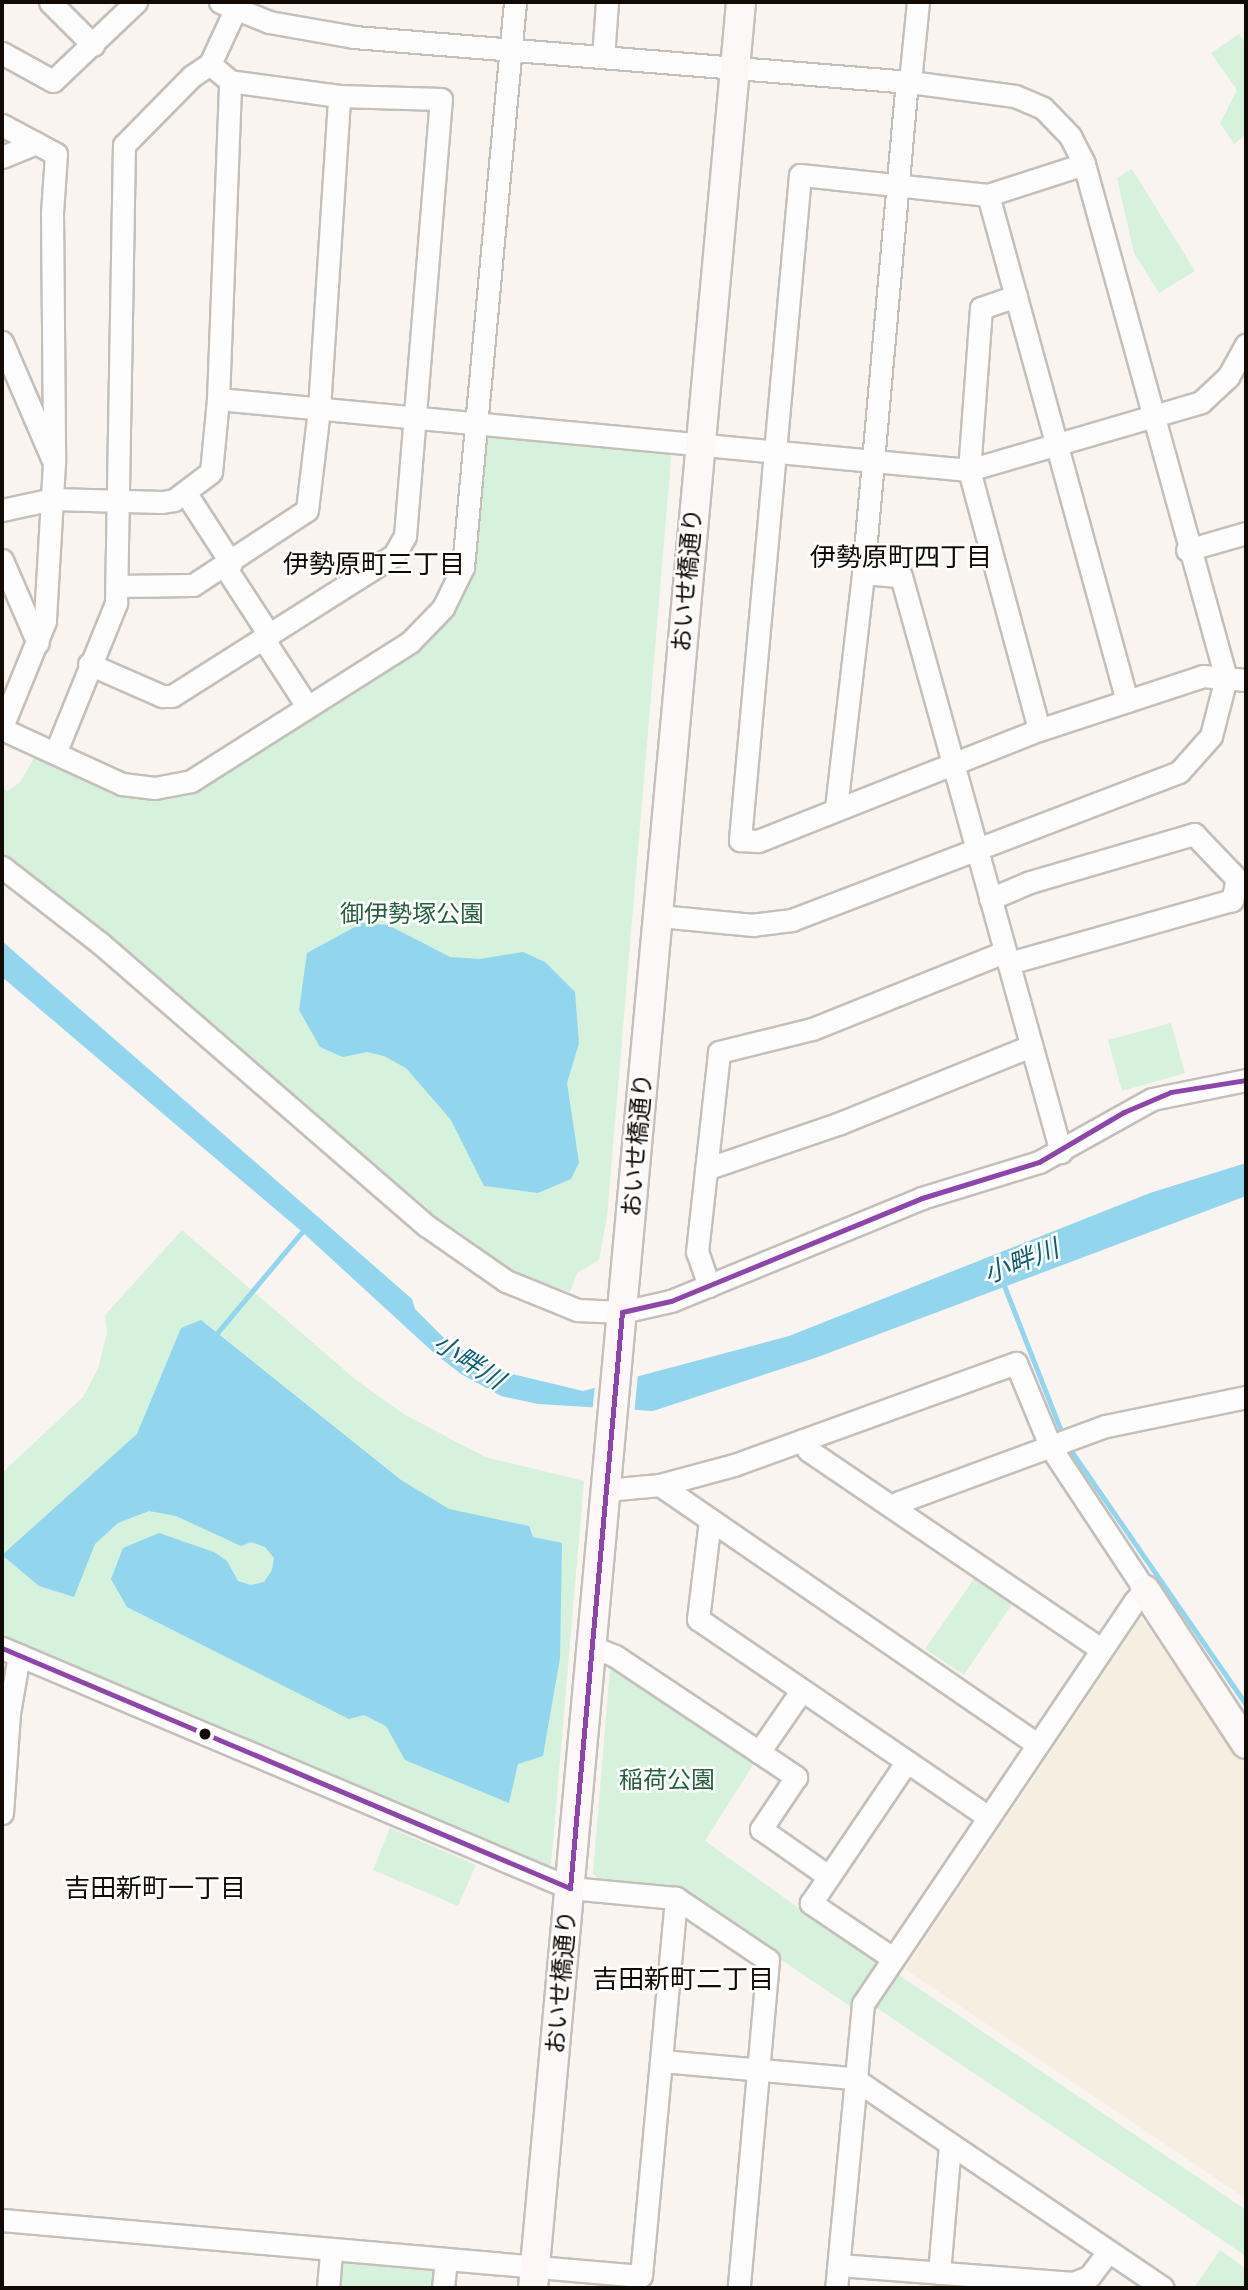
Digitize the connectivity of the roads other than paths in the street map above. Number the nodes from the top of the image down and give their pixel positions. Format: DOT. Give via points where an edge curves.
graph roads {
  1 [pos="50,2"];
  2 [pos="136,2"];
  3 [pos="515,2"];
  4 [pos="607,2"];
  5 [pos="741,2"];
  6 [pos="918,2"];
  7 [pos="227,6"];
  8 [pos="93,45"];
  9 [pos="509,50"];
  10 [pos="2,53"];
  11 [pos="603,57"];
  12 [pos="210,64"];
  13 [pos="733,68"];
  14 [pos="230,81"];
  15 [pos="908,82"];
  16 [pos="339,96"];
  17 [pos="2,125"];
  18 [pos="36,143"];
  19 [pos="2,156"];
  20 [pos="1084,164"];
  21 [pos="897,183"];
  22 [pos="988,195"];
  23 [pos="1016,296"];
  24 [pos="2,342"];
  25 [pos="1246,345"];
  26 [pos="218,399"];
  27 [pos="319,409"];
  28 [pos="416,416"];
  29 [pos="1150,417"];
  30 [pos="475,421"];
  31 [pos="699,442"];
  32 [pos="1057,443"];
  33 [pos="776,449"];
  34 [pos="870,459"];
  35 [pos="54,463"];
  36 [pos="969,470"];
  37 [pos="185,492"];
  38 [pos="52,499"];
  39 [pos="118,501"];
  40 [pos="2,510"];
  41 [pos="1246,533"];
  42 [pos="1187,550"];
  43 [pos="2,560"];
  44 [pos="228,565"];
  45 [pos="863,573"];
  46 [pos="117,586"];
  47 [pos="267,638"];
  48 [pos="38,643"];
  49 [pos="89,664"];
  50 [pos="1236,679"];
  51 [pos="1127,701"];
  52 [pos="307,706"];
  53 [pos="2,728"];
  54 [pos="1039,730"];
  55 [pos="56,751"];
  56 [pos="953,766"];
  57 [pos="836,808"];
  58 [pos="974,847"];
  59 [pos="2,867"];
  60 [pos="990,899"];
  61 [pos="659,916"];
  62 [pos="1007,958"];
  63 [pos="1031,1046"];
  64 [pos="1246,1080"];
  65 [pos="1060,1152"];
  66 [pos="706,1169"];
  67 [pos="709,1286"];
  68 [pos="621,1321"];
  69 [pos="1246,1397"];
  70 [pos="803,1440"];
  71 [pos="1051,1448"];
  72 [pos="607,1479"];
  73 [pos="660,1485"];
  74 [pos="895,1508"];
  75 [pos="710,1520"];
  76 [pos="1145,1590"];
  77 [pos="592,1647"];
  78 [pos="1101,1649"];
  79 [pos="10,1652"];
  80 [pos="802,1690"];
  81 [pos="1037,1744"];
  82 [pos="1246,1744"];
  83 [pos="759,1752"];
  84 [pos="907,1761"];
  85 [pos="2,1813"];
  86 [pos="988,1817"];
  87 [pos="828,1875"];
  88 [pos="570,1888"];
  89 [pos="676,1898"];
  90 [pos="891,1957"];
  91 [pos="662,2062"];
  92 [pos="759,2070"];
  93 [pos="853,2078"];
  94 [pos="950,2144"];
  95 [pos="2,2220"];
  96 [pos="331,2250"];
  97 [pos="1108,2252"];
  98 [pos="446,2261"];
  99 [pos="839,2265"];
  100 [pos="939,2273"];
  101 [pos="534,2278"];
  102 [pos="328,2288"];
  103 [pos="443,2288"];
  104 [pos="738,2288"];
  105 [pos="836,2288"];
  106 [pos="1163,2288"];
  1 -- 8 [label="street"];
  2 -- 8 [label="street"];
  3 -- 9 [label="street"];
  4 -- 11 [label="street"];
  5 -- 13 [label="street, おいせ橋通り"];
  6 -- 15 [label="street"];
  7 -- 9 [label="street" via="269,22 354,37"];
  7 -- 12 [label="street"];
  8 -- 10 [label="street" via="53,81"];
  9 -- 11 [label="street"];
  9 -- 30 [label="street"];
  11 -- 13 [label="street"];
  12 -- 14 [label="street"];
  12 -- 39 [label="street" via="192,76 124,145"];
  13 -- 15 [label="street"];
  13 -- 31 [label="street, おいせ橋通り"];
  14 -- 16 [label="street"];
  14 -- 26 [label="street"];
  15 -- 20 [label="street" via="1014,96 1043,108 1070,136"];
  15 -- 21 [label="street"];
  16 -- 27 [label="street"];
  16 -- 28 [label="street" via="441,99"];
  17 -- 18 [label="street"];
  18 -- 19 [label="street"];
  18 -- 35 [label="street" via="56,154 52,212"];
  20 -- 22 [label="street"];
  20 -- 29 [label="street"];
  21 -- 22 [label="street"];
  21 -- 33 [label="street" via="800,175"];
  21 -- 34 [label="street"];
  22 -- 23 [label="street"];
  23 -- 32 [label="street"];
  23 -- 36 [label="street" via="981,308"];
  24 -- 35 [label="street"];
  25 -- 29 [label="street" via="1228,377 1200,402"];
  26 -- 27 [label="street"];
  26 -- 37 [label="street" via="211,472"];
  27 -- 28 [label="street"];
  27 -- 44 [label="street" via="307,510"];
  28 -- 30 [label="street"];
  28 -- 47 [label="street" via="405,536 400,548"];
  29 -- 32 [label="street"];
  29 -- 42 [label="street"];
  30 -- 31 [label="street"];
  30 -- 52 [label="street" via="463,566 455,589 429,627"];
  31 -- 33 [label="street"];
  31 -- 61 [label="street, おいせ橋通り"];
  32 -- 36 [label="street"];
  32 -- 51 [label="street"];
  33 -- 34 [label="street"];
  33 -- 57 [label="street" via="740,840 758,841"];
  34 -- 36 [label="street"];
  34 -- 45 [label="street"];
  35 -- 38 [label="street"];
  36 -- 54 [label="street"];
  37 -- 39 [label="street" via="162,502"];
  37 -- 44 [label="street"];
  38 -- 39 [label="street"];
  38 -- 40 [label="street"];
  38 -- 48 [label="street" via="45,621"];
  39 -- 46 [label="street"];
  41 -- 42 [label="street"];
  42 -- 50 [label="street"];
  43 -- 48 [label="street"];
  44 -- 46 [label="street" via="182,589"];
  44 -- 47 [label="street"];
  45 -- 56 [label="street" via="901,576"];
  45 -- 57 [label="street"];
  46 -- 49 [label="street" via="116,603"];
  47 -- 49 [label="street" via="172,696 162,696"];
  47 -- 52 [label="street"];
  48 -- 53 [label="street"];
  49 -- 55 [label="street"];
  50 -- 51 [label="street" via="1203,676"];
  50 -- 58 [label="street" via="1211,736 1179,772"];
  51 -- 54 [label="street"];
  52 -- 55 [label="street" via="191,780 155,788 121,784"];
  53 -- 55 [label="street"];
  54 -- 56 [label="street"];
  56 -- 57 [label="street"];
  56 -- 58 [label="street"];
  58 -- 60 [label="street"];
  58 -- 61 [label="street" via="771,925"];
  59 -- 68 [label="street" via="100,943 465,1255 506,1281 577,1310"];
  60 -- 62 [label="street"];
  60 -- 62 [label="street" via="1031,882 1194,834 1237,879 1232,900"];
  61 -- 68 [label="street, おいせ橋通り"];
  62 -- 63 [label="street"];
  62 -- 66 [label="street" via="812,1029 719,1052"];
  63 -- 65 [label="street"];
  63 -- 66 [label="street" via="840,1123"];
  64 -- 65 [label="street" via="1152,1099"];
  65 -- 67 [label="street" via="922,1198"];
  66 -- 67 [label="street" via="697,1252"];
  67 -- 68 [label="street"];
  68 -- 72 [label="street, おいせ橋通り"];
  69 -- 71 [label="street" via="1137,1418"];
  70 -- 71 [label="street" via="1016,1363"];
  70 -- 73 [label="street"];
  70 -- 74 [label="street" via="808,1450"];
  71 -- 74 [label="street" via="899,1502"];
  71 -- 76 [label="street"];
  72 -- 73 [label="street"];
  72 -- 77 [label="street, おいせ橋通り"];
  73 -- 75 [label="street"];
  74 -- 78 [label="street"];
  75 -- 80 [label="street" via="698,1619"];
  75 -- 81 [label="street"];
  76 -- 78 [label="street"];
  76 -- 82 [label="street"];
  77 -- 83 [label="street" via="615,1656"];
  77 -- 88 [label="street, おいせ橋通り"];
  78 -- 81 [label="street"];
  79 -- 85 [label="street"];
  79 -- 88 [label="street"];
  80 -- 83 [label="street"];
  80 -- 84 [label="street"];
  81 -- 86 [label="street"];
  83 -- 87 [label="street" via="796,1777 761,1829"];
  84 -- 86 [label="street"];
  84 -- 87 [label="street"];
  86 -- 90 [label="street"];
  87 -- 90 [label="street" via="811,1903"];
  88 -- 89 [label="street"];
  88 -- 101 [label="street, おいせ橋通り"];
  89 -- 91 [label="street"];
  89 -- 92 [label="street" via="768,1960"];
  90 -- 93 [label="street" via="859,2015"];
  91 -- 92 [label="street"];
  91 -- 101 [label="street" via="641,2277"];
  92 -- 93 [label="street"];
  92 -- 104 [label="street"];
  93 -- 94 [label="street"];
  93 -- 99 [label="street"];
  94 -- 97 [label="street"];
  94 -- 100 [label="street"];
  95 -- 96 [label="street"];
  96 -- 98 [label="street"];
  96 -- 102 [label="street"];
  97 -- 100 [label="street" via="1089,2277 1073,2283"];
  97 -- 106 [label="street"];
  98 -- 101 [label="street"];
  98 -- 103 [label="street"];
  99 -- 100 [label="street"];
  99 -- 105 [label="street"];
}
